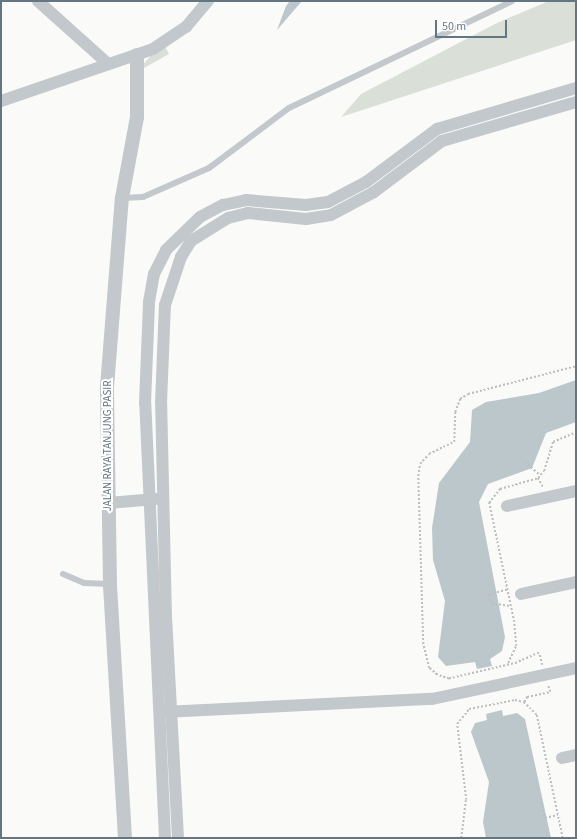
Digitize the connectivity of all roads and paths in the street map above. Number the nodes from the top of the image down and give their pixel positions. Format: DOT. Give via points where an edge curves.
graph roads {
  1 [pos="38,1"];
  2 [pos="208,1"];
  3 [pos="512,1"];
  4 [pos="137,55"];
  5 [pos="107,63"];
  6 [pos="576,88"];
  7 [pos="1,101"];
  8 [pos="576,102"];
  9 [pos="122,198"];
  10 [pos="576,366"];
  11 [pos="576,432"];
  12 [pos="525,462"];
  13 [pos="540,475"];
  14 [pos="575,494"];
  15 [pos="163,498"];
  16 [pos="148,499"];
  17 [pos="108,503"];
  18 [pos="507,506"];
  19 [pos="63,574"];
  20 [pos="576,582"];
  21 [pos="110,584"];
  22 [pos="507,590"];
  23 [pos="521,594"];
  24 [pos="510,606"];
  25 [pos="576,668"];
  26 [pos="171,711"];
  27 [pos="158,712"];
  28 [pos="576,755"];
  29 [pos="562,758"];
  30 [pos="540,798"];
  31 [pos="558,815"];
  32 [pos="125,838"];
  33 [pos="165,838"];
  34 [pos="178,838"];
  35 [pos="461,838"];
  36 [pos="563,838"];
  1 -- 5 [label="street"];
  2 -- 4 [label="street" via="186,27"];
  3 -- 9 [label="lane" via="289,108 209,168 143,197"];
  4 -- 5 [label="street"];
  4 -- 9 [label="street, JALAN RAYA TANJUNG PASIR" via="137,117"];
  5 -- 7 [label="street"];
  6 -- 16 [label="street" via="437,130 366,182 328,202 306,205 246,200 223,205 182,231 166,250 154,274 149,302 145,403"];
  8 -- 15 [label="street" via="442,141 363,200 332,215 306,218 248,213 228,218 192,241 171,278 165,305 161,403"];
  9 -- 17 [label="street, JALAN RAYA TANJUNG PASIR" via="107,375"];
  10 -- 24 [label="path" via="468,394 460,399 455,412 454,442 429,454 420,464 423,644 429,668 437,675 449,679 495,669 508,663 516,646"];
  11 -- 13 [label="path" via="553,442"];
  12 -- 13 [label="path"];
  13 -- 22 [label="path" via="527,484 500,489 489,503"];
  14 -- 18 [label="street"];
  15 -- 16 [label="street"];
  15 -- 26 [label="street"];
  16 -- 17 [label="street"];
  16 -- 27 [label="street"];
  17 -- 21 [label="street, JALAN RAYA TANJUNG PASIR"];
  19 -- 21 [label="lane" via="84,582"];
  20 -- 23 [label="street"];
  21 -- 32 [label="street, JALAN RAYA TANJUNG PASIR"];
  22 -- 24 [label="path"];
  22 -- 24 [label="path" via="489,595 491,603"];
  25 -- 26 [label="street" via="432,699"];
  26 -- 27 [label="street"];
  26 -- 34 [label="street"];
  27 -- 33 [label="street"];
  28 -- 29 [label="street"];
  30 -- 31 [label="path" via="545,818"];
  31 -- 35 [label="path" via="537,715 532,708 515,700 469,709 457,724 465,787"];
  31 -- 36 [label="path"];
}
